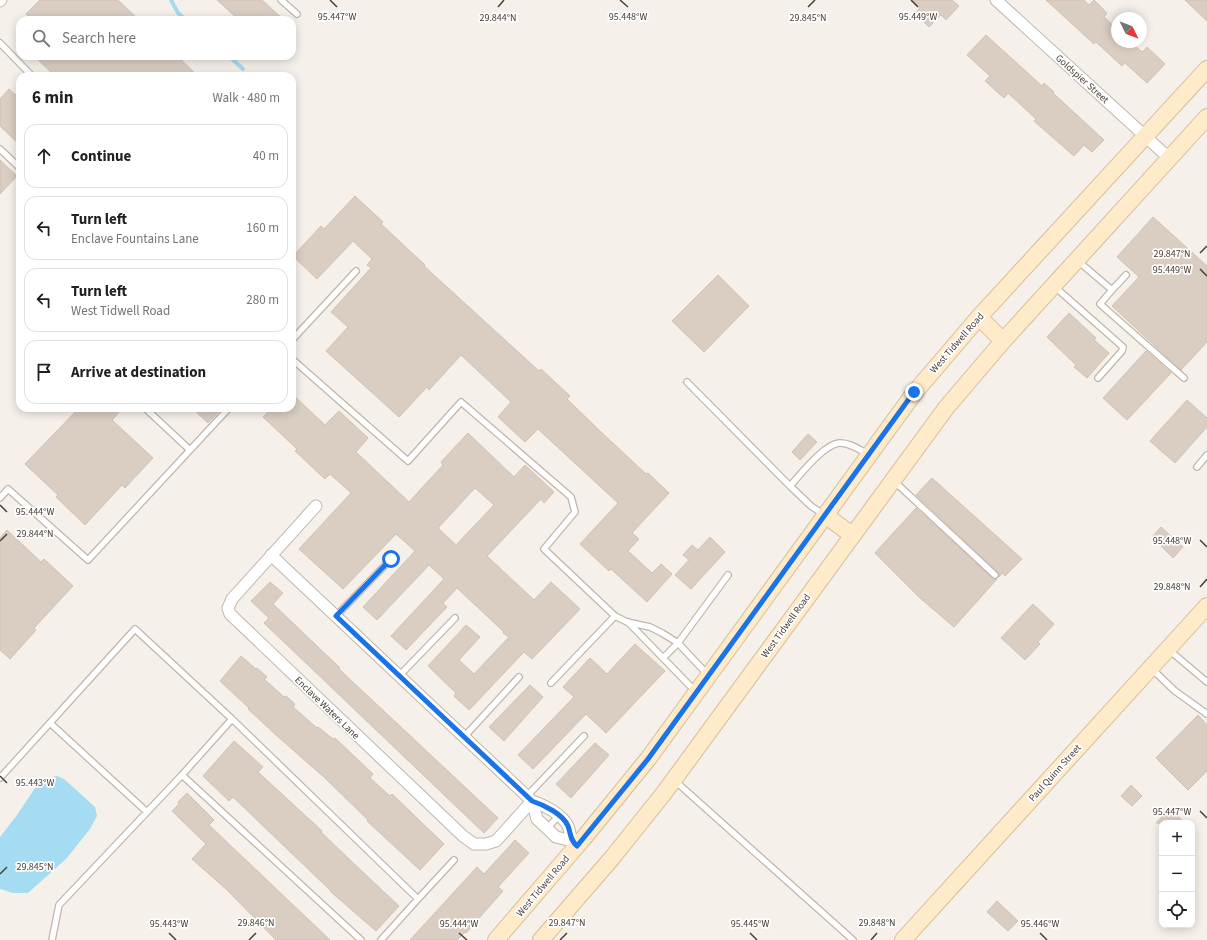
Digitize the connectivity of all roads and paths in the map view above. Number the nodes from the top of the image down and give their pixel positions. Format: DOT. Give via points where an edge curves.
graph roads {
  1 [pos="281,0"];
  2 [pos="996,0"];
  3 [pos="297,14"];
  4 [pos="0,43"];
  5 [pos="16,60"];
  6 [pos="16,60"];
  7 [pos="1207,68"];
  8 [pos="28,72"];
  9 [pos="1207,117"];
  10 [pos="1145,137"];
  11 [pos="0,149"];
  12 [pos="1169,158"];
  13 [pos="16,164"];
  14 [pos="1076,260"];
  15 [pos="356,271"];
  16 [pos="1126,275"];
  17 [pos="1053,286"];
  18 [pos="1112,290"];
  19 [pos="979,316"];
  20 [pos="296,336"];
  21 [pos="1003,341"];
  22 [pos="296,363"];
  23 [pos="1098,378"];
  24 [pos="1184,378"];
  25 [pos="687,382"];
  26 [pos="149,412"];
  27 [pos="225,412"];
  28 [pos="190,450"];
  29 [pos="870,455"];
  30 [pos="1207,455"];
  31 [pos="1196,467"];
  32 [pos="893,480"];
  33 [pos="790,486"];
  34 [pos="0,498"];
  35 [pos="316,506"];
  36 [pos="825,515"];
  37 [pos="852,535"];
  38 [pos="271,555"];
  39 [pos="391,559"];
  40 [pos="728,575"];
  41 [pos="995,575"];
  42 [pos="1207,606"];
  43 [pos="336,616"];
  44 [pos="615,616"];
  45 [pos="455,618"];
  46 [pos="627,622"];
  47 [pos="678,643"];
  48 [pos="1168,649"];
  49 [pos="663,658"];
  50 [pos="1151,667"];
  51 [pos="708,675"];
  52 [pos="399,676"];
  53 [pos="519,677"];
  54 [pos="1207,682"];
  55 [pos="551,683"];
  56 [pos="696,692"];
  57 [pos="1207,714"];
  58 [pos="232,719"];
  59 [pos="50,722"];
  60 [pos="584,736"];
  61 [pos="464,737"];
  62 [pos="182,775"];
  63 [pos="0,778"];
  64 [pos="674,780"];
  65 [pos="530,798"];
  66 [pos="147,812"];
  67 [pos="559,816"];
  68 [pos="547,828"];
  69 [pos="574,844"];
  70 [pos="454,860"];
  71 [pos="418,899"];
  72 [pos="52,940"];
  73 [pos="361,940"];
  74 [pos="381,940"];
  75 [pos="496,940"];
  76 [pos="542,940"];
  77 [pos="853,940"];
  78 [pos="903,940"];
  1 -- 3 [label="lane"];
  2 -- 10 [label="street, Goldspier Street"];
  4 -- 5 [label="lane"];
  6 -- 8 [label="lane"];
  7 -- 10 [label="main road, West Tidwell Road"];
  9 -- 12 [label="main road, West Tidwell Road"];
  10 -- 12 [label="street, Goldspier Street"];
  10 -- 19 [label="main road, West Tidwell Road"];
  11 -- 13 [label="lane"];
  12 -- 14 [label="main road, West Tidwell Road"];
  14 -- 17 [label="main road, West Tidwell Road"];
  14 -- 18 [label="lane"];
  15 -- 20 [label="lane"];
  16 -- 18 [label="lane"];
  17 -- 21 [label="main road, West Tidwell Road"];
  17 -- 23 [label="lane" via="1123,347"];
  18 -- 24 [label="lane" via="1100,304"];
  19 -- 21 [label="main road"];
  19 -- 29 [label="main road, West Tidwell Road" via="914,392"];
  21 -- 32 [label="main road, West Tidwell Road" via="946,408"];
  22 -- 44 [label="lane" via="408,461 461,402 571,497 576,512 544,549"];
  25 -- 33 [label="lane"];
  26 -- 28 [label="lane"];
  27 -- 28 [label="lane"];
  28 -- 34 [label="lane" via="88,560 8,489"];
  29 -- 33 [label="lane" via="851,445 840,443 831,446"];
  29 -- 36 [label="main road, West Tidwell Road"];
  30 -- 31 [label="lane"];
  32 -- 37 [label="main road, West Tidwell Road"];
  32 -- 41 [label="lane"];
  33 -- 36 [label="lane" via="811,506"];
  35 -- 38 [label="street, Enclave Waters Lane"];
  36 -- 37 [label="main road"];
  36 -- 51 [label="main road, West Tidwell Road"];
  37 -- 64 [label="main road, West Tidwell Road"];
  38 -- 43 [label="street"];
  38 -- 65 [label="street, Enclave Waters Lane" via="232,599 228,608 230,614 457,831 474,844 496,841"];
  39 -- 43 [label="lane"];
  40 -- 47 [label="lane"];
  42 -- 48 [label="main road, Paul Quinn Street"];
  43 -- 52 [label="street"];
  44 -- 46 [label="lane"];
  44 -- 55 [label="lane"];
  45 -- 52 [label="lane"];
  46 -- 47 [label="lane" via="650,627"];
  46 -- 49 [label="lane"];
  47 -- 49 [label="lane"];
  47 -- 51 [label="lane"];
  48 -- 50 [label="main road, Paul Quinn Street"];
  48 -- 54 [label="lane"];
  49 -- 56 [label="lane"];
  50 -- 57 [label="lane" via="1175,691"];
  50 -- 78 [label="main road, Paul Quinn Street"];
  51 -- 56 [label="main road, West Tidwell Road"];
  52 -- 61 [label="street"];
  53 -- 61 [label="lane"];
  56 -- 69 [label="main road, West Tidwell Road" via="648,759"];
  58 -- 59 [label="lane" via="135,629"];
  58 -- 62 [label="lane"];
  58 -- 71 [label="lane"];
  59 -- 63 [label="lane"];
  59 -- 66 [label="lane"];
  60 -- 65 [label="lane"];
  61 -- 65 [label="street"];
  62 -- 66 [label="lane"];
  62 -- 73 [label="lane"];
  64 -- 76 [label="main road, West Tidwell Road"];
  64 -- 77 [label="lane"];
  65 -- 67 [label="street"];
  65 -- 68 [label="street" via="537,819"];
  66 -- 72 [label="lane" via="58,905"];
  67 -- 68 [label="lane"];
  67 -- 69 [label="street" via="567,824"];
  68 -- 69 [label="street" via="556,837"];
  69 -- 75 [label="main road, West Tidwell Road"];
  70 -- 71 [label="lane"];
  71 -- 74 [label="lane"];
}
